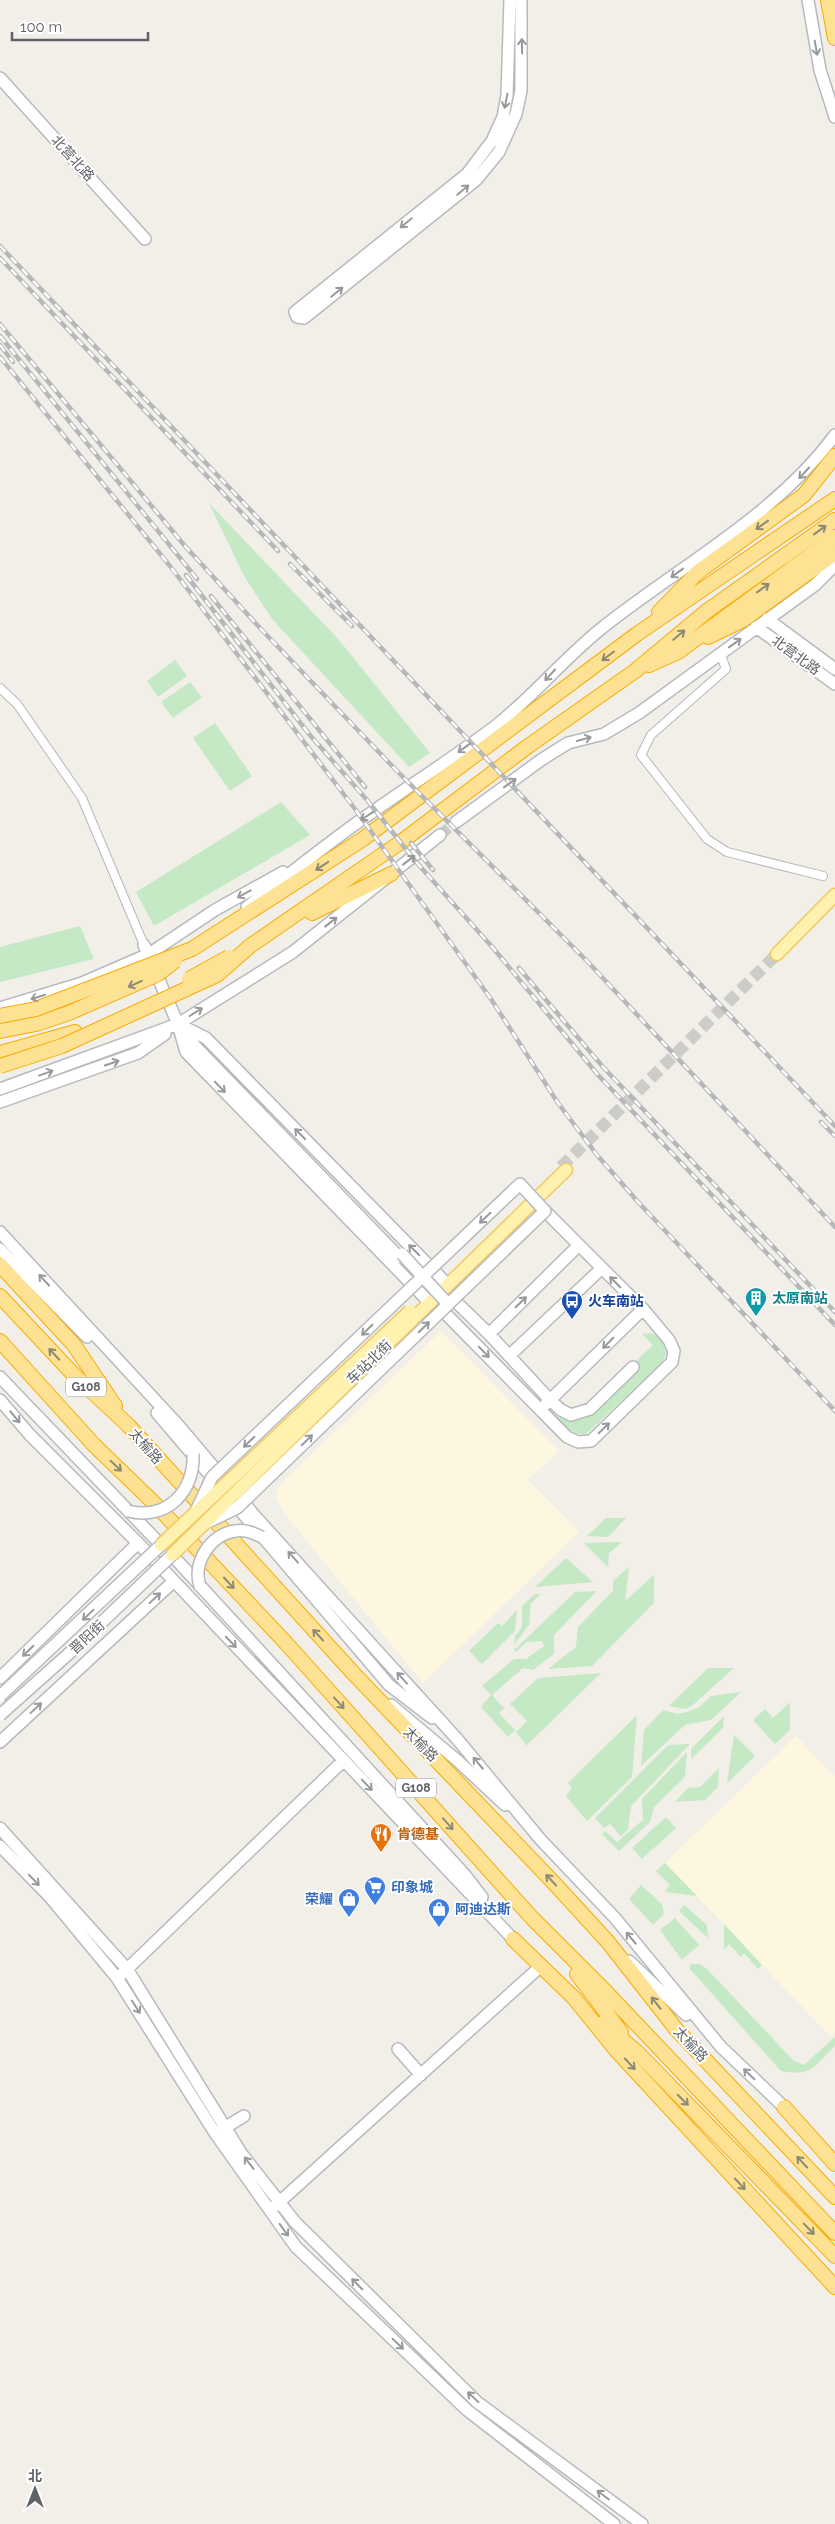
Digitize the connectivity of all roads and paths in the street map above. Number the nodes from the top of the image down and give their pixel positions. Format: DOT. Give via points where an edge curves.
graph roads {
  1 [pos="510,0"];
  2 [pos="521,0"];
  3 [pos="808,0"];
  4 [pos="828,0"];
  5 [pos="835,38"];
  6 [pos="0,78"];
  7 [pos="835,117"];
  8 [pos="145,239"];
  9 [pos="835,435"];
  10 [pos="835,456"];
  11 [pos="835,499"];
  12 [pos="835,520"];
  13 [pos="835,537"];
  14 [pos="835,553"];
  15 [pos="835,565"];
  16 [pos="767,619"];
  17 [pos="756,627"];
  18 [pos="637,634"];
  19 [pos="678,652"];
  20 [pos="720,654"];
  21 [pos="835,669"];
  22 [pos="635,671"];
  23 [pos="835,684"];
  24 [pos="0,689"];
  25 [pos="456,822"];
  26 [pos="440,835"];
  27 [pos="317,853"];
  28 [pos="391,874"];
  29 [pos="822,876"];
  30 [pos="835,895"];
  31 [pos="835,906"];
  32 [pos="250,946"];
  33 [pos="192,949"];
  34 [pos="146,950"];
  35 [pos="0,1008"];
  36 [pos="0,1016"];
  37 [pos="178,1024"];
  38 [pos="0,1031"];
  39 [pos="0,1053"];
  40 [pos="0,1066"];
  41 [pos="0,1090"];
  42 [pos="0,1102"];
  43 [pos="564,1168"];
  44 [pos="549,1214"];
  45 [pos="0,1232"];
  46 [pos="579,1245"];
  47 [pos="0,1249"];
  48 [pos="0,1265"];
  49 [pos="602,1268"];
  50 [pos="421,1278"];
  51 [pos="446,1282"];
  52 [pos="0,1296"];
  53 [pos="430,1297"];
  54 [pos="448,1307"];
  55 [pos="642,1309"];
  56 [pos="489,1334"];
  57 [pos="0,1341"];
  58 [pos="0,1355"];
  59 [pos="509,1356"];
  60 [pos="633,1367"];
  61 [pos="0,1377"];
  62 [pos="0,1400"];
  63 [pos="550,1400"];
  64 [pos="539,1410"];
  65 [pos="128,1425"];
  66 [pos="94,1445"];
  67 [pos="193,1454"];
  68 [pos="212,1477"];
  69 [pos="229,1498"];
  70 [pos="128,1511"];
  71 [pos="198,1520"];
  72 [pos="262,1536"];
  73 [pos="138,1543"];
  74 [pos="167,1550"];
  75 [pos="174,1581"];
  76 [pos="200,1586"];
  77 [pos="354,1674"];
  78 [pos="0,1678"];
  79 [pos="0,1696"];
  80 [pos="0,1715"];
  81 [pos="458,1740"];
  82 [pos="0,1742"];
  83 [pos="344,1760"];
  84 [pos="0,1828"];
  85 [pos="540,1839"];
  86 [pos="0,1846"];
  87 [pos="532,1918"];
  88 [pos="514,1939"];
  89 [pos="608,1942"];
  90 [pos="541,1966"];
  91 [pos="127,1970"];
  92 [pos="117,1978"];
  93 [pos="574,1998"];
  94 [pos="720,2046"];
  95 [pos="398,2049"];
  96 [pos="637,2052"];
  97 [pos="421,2074"];
  98 [pos="784,2107"];
  99 [pos="244,2116"];
  100 [pos="225,2127"];
  101 [pos="215,2133"];
  102 [pos="835,2164"];
  103 [pos="835,2197"];
  104 [pos="280,2202"];
  105 [pos="270,2211"];
  106 [pos="835,2233"];
  107 [pos="835,2256"];
  108 [pos="835,2287"];
  109 [pos="614,2524"];
  110 [pos="642,2524"];
  1 -- 2 [label="main road, one-way" via="507,95 492,141 468,174 295,312 298,317 304,318 446,205 476,180 494,159 509,133 521,91"];
  3 -- 7 [label="main road, one-way" via="820,70"];
  4 -- 5 [label="highway"];
  6 -- 8 [label="main road, 北营北路"];
  9 -- 27 [label="main road, one-way" via="793,484 602,628 552,672 534,694 494,727"];
  10 -- 18 [label="highway, one-way" via="804,495 698,572"];
  11 -- 18 [label="highway"];
  22 -- 12 [label="highway, one-way" via="707,611"];
  19 -- 13 [label="highway, one-way"];
  14 -- 19 [label="highway" via="743,620"];
  15 -- 16 [label="main road" via="815,585"];
  16 -- 17 [label="main road"];
  16 -- 21 [label="main road, 北营北路"];
  20 -- 17 [label="main road, one-way"];
  17 -- 23 [label="main road, 北营北路"];
  18 -- 33 [label="highway, one-way" via="363,840"];
  19 -- 22 [label="highway"];
  25 -- 20 [label="main road, one-way" via="541,760 568,743 604,734 639,713"];
  20 -- 29 [label="street" via="726,670 651,735 641,755 707,839 727,852"];
  22 -- 32 [label="highway" via="378,859"];
  24 -- 34 [label="street" via="17,704 82,798"];
  28 -- 26 [label="main road, one-way"];
  27 -- 33 [label="main road"];
  27 -- 34 [label="main road, one-way"];
  28 -- 32 [label="highway"];
  37 -- 28 [label="main road, one-way" via="293,952"];
  30 -- 31 [label="main road" via="779,956"];
  32 -- 39 [label="highway, bridge" via="75,1032"];
  32 -- 40 [label="highway, bridge" via="217,975 62,1046"];
  33 -- 36 [label="highway, bridge" via="36,1009"];
  33 -- 38 [label="highway, one-way, bridge" via="158,974 69,1013"];
  34 -- 35 [label="main road, one-way" via="82,983"];
  34 -- 37 [label="main road"];
  41 -- 37 [label="main road, one-way"];
  42 -- 37 [label="main road, one-way" via="138,1053"];
  37 -- 50 [label="main road, bridge" via="195,1046"];
  51 -- 37 [label="main road, one-way" via="206,1038"];
  37 -- 53 [label="main road, one-way" via="186,1052"];
  43 -- 51 [label="main road"];
  44 -- 46 [label="main road"];
  44 -- 50 [label="main road, one-way, bridge" via="520,1184"];
  44 -- 54 [label="main road, bridge"];
  81 -- 45 [label="main road, one-way" via="254,1515 180,1426"];
  46 -- 49 [label="main road"];
  56 -- 46 [label="main road, one-way"];
  47 -- 67 [label="main road" via="126,1375"];
  48 -- 65 [label="highway" via="74,1345"];
  55 -- 49 [label="main road, one-way"];
  49 -- 59 [label="main road"];
  50 -- 53 [label="main road, bridge"];
  50 -- 68 [label="main road, one-way, bridge"];
  51 -- 53 [label="main road"];
  65 -- 52 [label="highway, 太榆路 / G108, one-way" via="74,1375"];
  53 -- 54 [label="main road, bridge"];
  53 -- 69 [label="main road, bridge"];
  54 -- 56 [label="main road" via="462,1307"];
  54 -- 64 [label="main road, one-way"];
  69 -- 54 [label="main road, one-way, bridge"];
  55 -- 63 [label="main road, one-way"];
  64 -- 55 [label="main road, one-way" via="567,1438 578,1442 591,1441 672,1362 673,1346"];
  56 -- 59 [label="main road"];
  57 -- 66 [label="highway, 太榆路 / G108"];
  58 -- 66 [label="highway"];
  59 -- 63 [label="main road"];
  60 -- 63 [label="main road" via="581,1414 571,1415"];
  61 -- 70 [label="main road"];
  62 -- 73 [label="main road, one-way" via="30,1435"];
  63 -- 64 [label="main road"];
  77 -- 65 [label="highway, 太榆路 / G108, one-way"];
  66 -- 87 [label="highway, 太榆路 / G108, one-way" via="154,1503 286,1643"];
  67 -- 68 [label="main road"];
  67 -- 70 [label="main road, bridge" via="193,1470 181,1496 154,1512 139,1514"];
  68 -- 69 [label="main road, bridge"];
  68 -- 71 [label="main road, bridge"];
  69 -- 71 [label="main road, bridge"];
  69 -- 71 [label="main road, bridge"];
  69 -- 72 [label="main road"];
  70 -- 74 [label="main road"];
  71 -- 74 [label="main road, bridge"];
  72 -- 76 [label="main road, bridge" via="234,1531 218,1538 200,1560 197,1578"];
  72 -- 81 [label="main road" via="390,1685"];
  73 -- 75 [label="main road"];
  73 -- 78 [label="main road, one-way"];
  74 -- 76 [label="main road"];
  74 -- 79 [label="main road, 晋阳街, one-way, bridge"];
  74 -- 80 [label="main road, 晋阳街, bridge" via="74,1649"];
  82 -- 75 [label="main road, one-way"];
  75 -- 83 [label="main road, one-way"];
  76 -- 88 [label="main road" via="466,1875"];
  77 -- 85 [label="main road" via="458,1761"];
  89 -- 77 [label="highway, 太榆路 / G108, one-way"];
  85 -- 81 [label="main road, one-way"];
  83 -- 88 [label="main road, one-way"];
  83 -- 91 [label="main road"];
  84 -- 91 [label="main road"];
  94 -- 85 [label="main road, one-way" via="615,1918"];
  86 -- 92 [label="main road, one-way" via="50,1897"];
  87 -- 96 [label="highway"];
  87 -- 106 [label="highway, 太榆路 / G108"];
  88 -- 90 [label="highway"];
  89 -- 94 [label="main road"];
  103 -- 89 [label="highway, 太榆路 / G108, one-way" via="676,2029"];
  90 -- 93 [label="highway"];
  90 -- 97 [label="main road"];
  91 -- 92 [label="main road"];
  91 -- 100 [label="main road"];
  92 -- 101 [label="main road, one-way"];
  93 -- 96 [label="highway"];
  93 -- 108 [label="highway, one-way" via="616,2050"];
  98 -- 94 [label="main road, one-way"];
  95 -- 97 [label="main road"];
  96 -- 107 [label="highway, one-way"];
  97 -- 104 [label="main road"];
  98 -- 102 [label="highway"];
  99 -- 100 [label="main road"];
  100 -- 101 [label="main road"];
  104 -- 100 [label="main road, one-way"];
  101 -- 105 [label="main road"];
  104 -- 105 [label="main road"];
  110 -- 104 [label="main road, one-way" via="477,2402 295,2222"];
  105 -- 109 [label="main road, one-way" via="296,2247 467,2410"];
}
